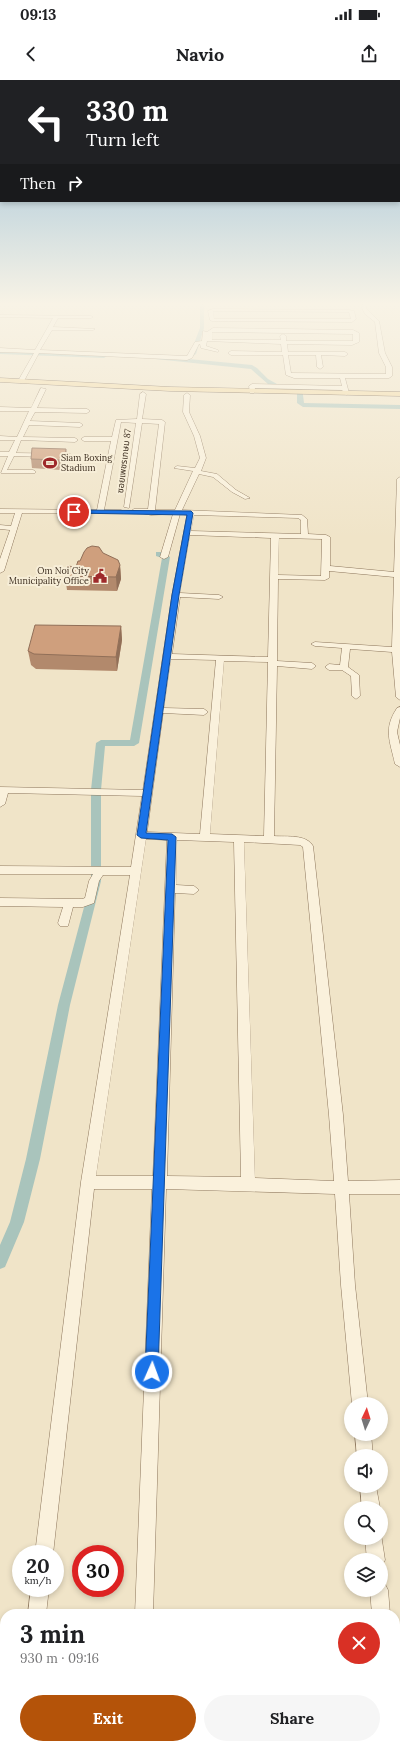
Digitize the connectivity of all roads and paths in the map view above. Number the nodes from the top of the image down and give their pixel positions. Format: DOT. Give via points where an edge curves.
graph roads {
  1 [pos="29,382"];
  2 [pos="343,382"];
  3 [pos="0,386"];
  4 [pos="83,388"];
  5 [pos="43,389"];
  6 [pos="345,390"];
  7 [pos="143,391"];
  8 [pos="169,392"];
  9 [pos="252,392"];
  10 [pos="400,394"];
  11 [pos="187,395"];
  12 [pos="301,395"];
  13 [pos="400,399"];
  14 [pos="0,409"];
  15 [pos="33,410"];
  16 [pos="87,411"];
  17 [pos="138,420"];
  18 [pos="26,423"];
  19 [pos="80,425"];
  20 [pos="0,438"];
  21 [pos="19,438"];
  22 [pos="84,439"];
  23 [pos="115,439"];
  24 [pos="75,440"];
  25 [pos="0,454"];
  26 [pos="12,454"];
  27 [pos="70,456"];
  28 [pos="177,468"];
  29 [pos="198,471"];
  30 [pos="33,472"];
  31 [pos="400,479"];
  32 [pos="247,498"];
  33 [pos="127,507"];
  34 [pos="19,510"];
  35 [pos="0,511"];
  36 [pos="134,511"];
  37 [pos="100,512"];
  38 [pos="121,512"];
  39 [pos="151,513"];
  40 [pos="177,513"];
  41 [pos="191,513"];
  42 [pos="0,527"];
  43 [pos="14,528"];
  44 [pos="186,533"];
  45 [pos="275,536"];
  46 [pos="305,536"];
  47 [pos="399,546"];
  48 [pos="164,557"];
  49 [pos="399,566"];
  50 [pos="326,568"];
  51 [pos="0,571"];
  52 [pos="397,575"];
  53 [pos="275,577"];
  54 [pos="176,595"];
  55 [pos="218,596"];
  56 [pos="398,607"];
  57 [pos="315,644"];
  58 [pos="346,646"];
  59 [pos="398,650"];
  60 [pos="167,656"];
  61 [pos="220,658"];
  62 [pos="273,662"];
  63 [pos="312,666"];
  64 [pos="329,667"];
  65 [pos="344,668"];
  66 [pos="356,696"];
  67 [pos="400,696"];
  68 [pos="158,710"];
  69 [pos="400,710"];
  70 [pos="204,712"];
  71 [pos="400,764"];
  72 [pos="2,790"];
  73 [pos="146,793"];
  74 [pos="0,804"];
  75 [pos="141,835"];
  76 [pos="172,837"];
  77 [pos="205,838"];
  78 [pos="239,840"];
  79 [pos="269,840"];
  80 [pos="0,870"];
  81 [pos="100,871"];
  82 [pos="136,871"];
  83 [pos="170,889"];
  84 [pos="194,890"];
  85 [pos="0,902"];
  86 [pos="69,904"];
  87 [pos="64,923"];
  88 [pos="88,1182"];
  89 [pos="158,1184"];
  90 [pos="248,1184"];
  91 [pos="400,1187"];
  92 [pos="342,1188"];
  93 [pos="359,1397"];
  94 [pos="45,1545"];
  95 [pos="39,1597"];
  96 [pos="380,1597"];
  97 [pos="38,1609"];
  98 [pos="144,1609"];
  99 [pos="381,1609"];
  1 -- 4 [label="main road"];
  2 -- 6 [label="street"];
  3 -- 5 [label="main road"];
  4 -- 5 [label="main road"];
  4 -- 7 [label="main road"];
  5 -- 15 [label="street"];
  6 -- 9 [label="street" via="252,386"];
  6 -- 10 [label="main road"];
  6 -- 12 [label="main road"];
  7 -- 8 [label="main road"];
  7 -- 17 [label="street, ซอยเพชรเกษม 87"];
  8 -- 9 [label="main road"];
  8 -- 11 [label="main road"];
  9 -- 12 [label="main road"];
  11 -- 12 [label="main road"];
  11 -- 29 [label="street" via="186,412 203,458"];
  12 -- 13 [label="main road"];
  14 -- 15 [label="street"];
  15 -- 16 [label="street"];
  15 -- 18 [label="street"];
  17 -- 23 [label="street" via="118,420"];
  17 -- 33 [label="street, ซอยเพชรเกษม 87"];
  17 -- 39 [label="street" via="162,422"];
  18 -- 19 [label="street"];
  18 -- 21 [label="street"];
  20 -- 21 [label="street"];
  21 -- 24 [label="street"];
  21 -- 26 [label="street"];
  22 -- 23 [label="street"];
  23 -- 37 [label="street"];
  25 -- 26 [label="street"];
  26 -- 27 [label="street"];
  26 -- 30 [label="street" via="3,472"];
  28 -- 29 [label="street"];
  29 -- 32 [label="street" via="215,475"];
  29 -- 40 [label="street"];
  31 -- 47 [label="street"];
  33 -- 36 [label="street" via="133,508"];
  33 -- 38 [label="street" via="122,508"];
  34 -- 35 [label="street"];
  34 -- 37 [label="street"];
  34 -- 43 [label="street"];
  36 -- 38 [label="street"];
  36 -- 39 [label="street"];
  37 -- 38 [label="street"];
  39 -- 40 [label="street"];
  40 -- 41 [label="street"];
  40 -- 48 [label="street"];
  41 -- 44 [label="street"];
  41 -- 46 [label="street" via="300,516 304,520"];
  42 -- 43 [label="street"];
  43 -- 51 [label="street"];
  44 -- 45 [label="street"];
  44 -- 54 [label="street"];
  45 -- 46 [label="street"];
  45 -- 53 [label="street"];
  46 -- 50 [label="street" via="326,537"];
  47 -- 49 [label="street"];
  49 -- 52 [label="street"];
  50 -- 52 [label="street"];
  50 -- 53 [label="street" via="326,576 322,578"];
  52 -- 56 [label="street"];
  53 -- 62 [label="street"];
  54 -- 55 [label="street"];
  54 -- 60 [label="street"];
  56 -- 59 [label="street"];
  57 -- 58 [label="street"];
  58 -- 59 [label="street"];
  58 -- 65 [label="street"];
  59 -- 67 [label="street"];
  60 -- 61 [label="street"];
  60 -- 68 [label="street"];
  61 -- 62 [label="street"];
  61 -- 77 [label="street"];
  62 -- 63 [label="street"];
  62 -- 79 [label="street"];
  64 -- 65 [label="street"];
  65 -- 66 [label="street" via="355,675"];
  68 -- 70 [label="street"];
  68 -- 73 [label="street"];
  69 -- 71 [label="street" via="392,732"];
  72 -- 73 [label="street"];
  72 -- 74 [label="street"];
  73 -- 75 [label="street"];
  75 -- 76 [label="street"];
  75 -- 82 [label="street"];
  76 -- 77 [label="street"];
  76 -- 83 [label="street"];
  77 -- 78 [label="street"];
  78 -- 79 [label="street"];
  78 -- 90 [label="street"];
  79 -- 92 [label="street" via="300,841 308,846"];
  80 -- 81 [label="street"];
  81 -- 82 [label="street"];
  81 -- 86 [label="street" via="94,881 90,900"];
  82 -- 88 [label="street"];
  83 -- 84 [label="street"];
  83 -- 89 [label="street"];
  85 -- 86 [label="street"];
  86 -- 87 [label="street"];
  88 -- 89 [label="street"];
  88 -- 94 [label="street"];
  89 -- 90 [label="street"];
  89 -- 98 [label="street"];
  90 -- 92 [label="street"];
  91 -- 92 [label="street"];
  92 -- 93 [label="street" via="348,1285"];
  95 -- 97 [label="street"];
  96 -- 99 [label="street"];
}
